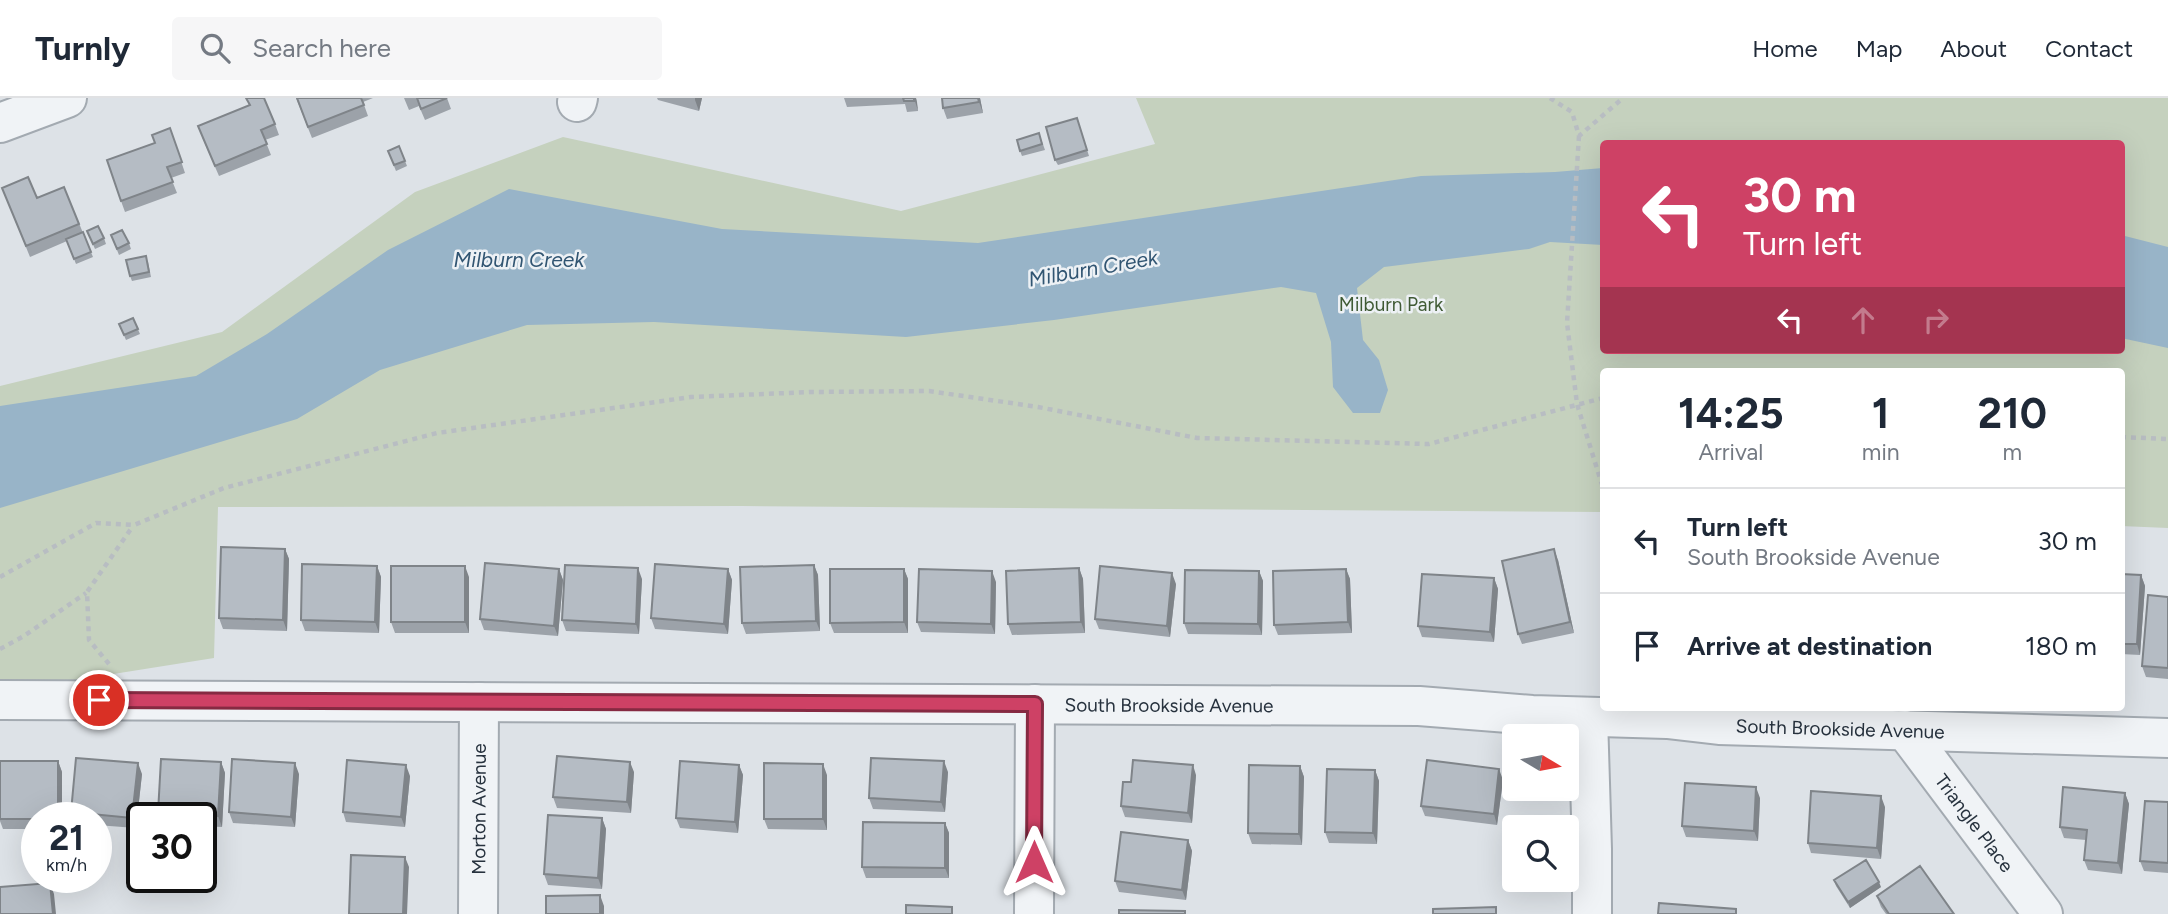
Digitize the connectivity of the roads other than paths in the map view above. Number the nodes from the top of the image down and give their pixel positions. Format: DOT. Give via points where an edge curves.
graph roads {
  1 [pos="67,98"];
  2 [pos="0,123"];
  3 [pos="0,700"];
  4 [pos="479,702"];
  5 [pos="1035,704"];
  6 [pos="1666,713"];
  7 [pos="1588,717"];
  8 [pos="1905,730"];
  9 [pos="2168,738"];
  10 [pos="478,914"];
  11 [pos="1034,914"];
  12 [pos="1592,914"];
  13 [pos="2043,914"];
  1 -- 2 [label="street"];
  3 -- 4 [label="street, South Brookside Avenue"];
  4 -- 5 [label="street, South Brookside Avenue"];
  4 -- 10 [label="street, Morton Avenue"];
  5 -- 7 [label="street, South Brookside Avenue" via="1419,706"];
  5 -- 11 [label="street"];
  6 -- 7 [label="street, South Brookside Avenue"];
  6 -- 8 [label="street, South Brookside Avenue" via="1719,725"];
  7 -- 12 [label="street"];
  8 -- 9 [label="street, South Brookside Avenue"];
  8 -- 13 [label="street, Triangle Place"];
}
